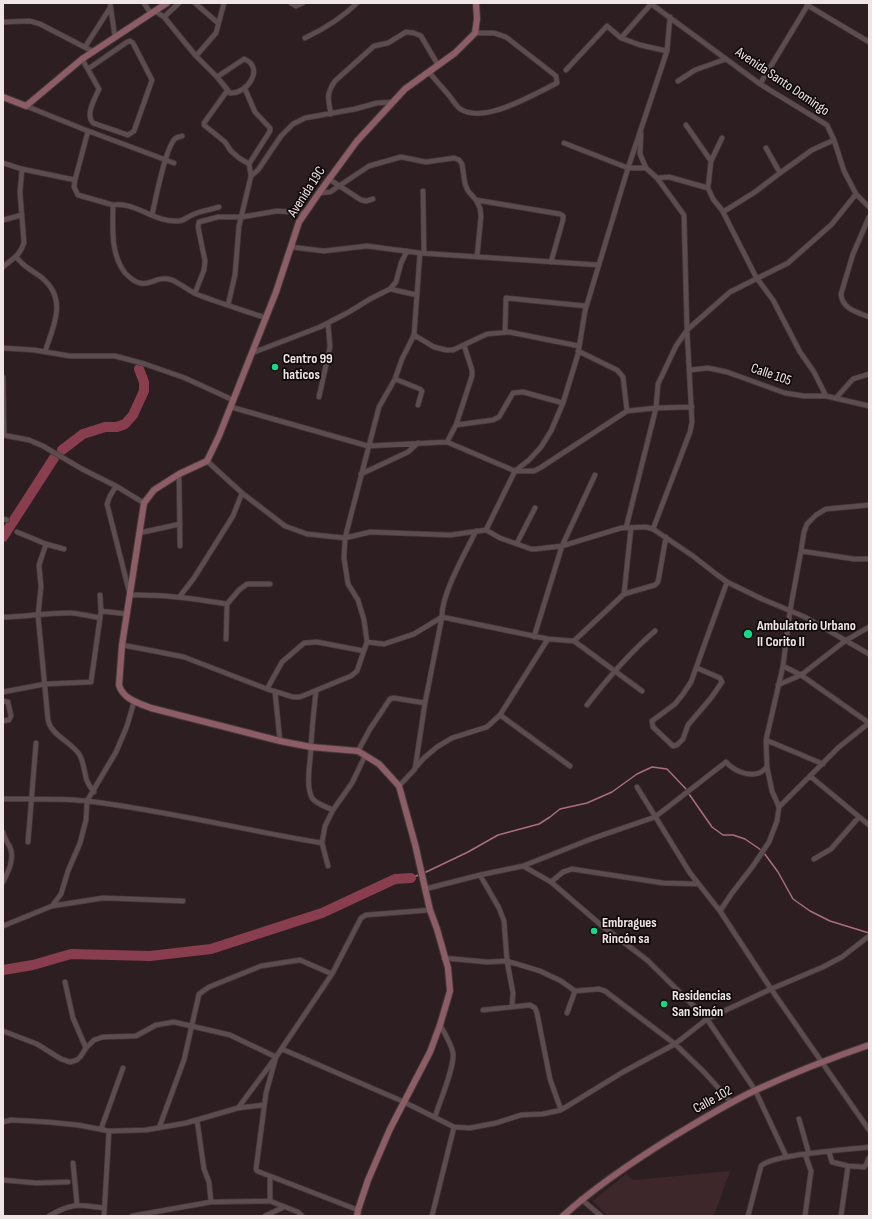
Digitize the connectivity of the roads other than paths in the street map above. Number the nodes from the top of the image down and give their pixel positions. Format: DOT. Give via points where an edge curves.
graph roads {
  1 [pos="144,3"];
  2 [pos="167,3"];
  3 [pos="179,3"];
  4 [pos="195,3"];
  5 [pos="224,3"];
  6 [pos="291,3"];
  7 [pos="303,3"];
  8 [pos="357,3"];
  9 [pos="476,3"];
  10 [pos="651,3"];
  11 [pos="808,4"];
  12 [pos="110,6"];
  13 [pos="153,13"];
  14 [pos="164,17"];
  15 [pos="670,17"];
  16 [pos="3,22"];
  17 [pos="218,23"];
  18 [pos="475,33"];
  19 [pos="115,38"];
  20 [pos="305,38"];
  21 [pos="621,38"];
  22 [pos="869,42"];
  23 [pos="86,47"];
  24 [pos="667,51"];
  25 [pos="94,52"];
  26 [pos="196,56"];
  27 [pos="82,59"];
  28 [pos="726,59"];
  29 [pos="438,65"];
  30 [pos="88,69"];
  31 [pos="566,70"];
  32 [pos="429,72"];
  33 [pos="216,77"];
  34 [pos="678,81"];
  35 [pos="760,84"];
  36 [pos="244,89"];
  37 [pos="227,91"];
  38 [pos="3,97"];
  39 [pos="394,102"];
  40 [pos="26,106"];
  41 [pos="331,114"];
  42 [pos="686,125"];
  43 [pos="642,128"];
  44 [pos="88,131"];
  45 [pos="182,136"];
  46 [pos="722,138"];
  47 [pos="834,140"];
  48 [pos="564,143"];
  49 [pos="766,148"];
  50 [pos="165,159"];
  51 [pos="711,161"];
  52 [pos="3,162"];
  53 [pos="174,163"];
  54 [pos="249,164"];
  55 [pos="628,168"];
  56 [pos="646,168"];
  57 [pos="22,169"];
  58 [pos="780,173"];
  59 [pos="251,176"];
  60 [pos="657,178"];
  61 [pos="328,179"];
  62 [pos="75,180"];
  63 [pos="340,186"];
  64 [pos="708,188"];
  65 [pos="423,191"];
  66 [pos="319,193"];
  67 [pos="856,194"];
  68 [pos="373,198"];
  69 [pos="476,200"];
  70 [pos="113,205"];
  71 [pos="869,207"];
  72 [pos="219,208"];
  73 [pos="723,212"];
  74 [pos="306,213"];
  75 [pos="22,215"];
  76 [pos="152,215"];
  77 [pos="242,217"];
  78 [pos="869,217"];
  79 [pos="3,220"];
  80 [pos="291,247"];
  81 [pos="407,251"];
  82 [pos="422,253"];
  83 [pos="16,257"];
  84 [pos="477,257"];
  85 [pos="551,262"];
  86 [pos="599,265"];
  87 [pos="3,267"];
  88 [pos="757,279"];
  89 [pos="390,289"];
  90 [pos="195,293"];
  91 [pos="417,295"];
  92 [pos="228,305"];
  93 [pos="586,306"];
  94 [pos="266,318"];
  95 [pos="869,318"];
  96 [pos="328,323"];
  97 [pos="687,330"];
  98 [pos="505,332"];
  99 [pos="414,335"];
  100 [pos="464,345"];
  101 [pos="3,348"];
  102 [pos="578,349"];
  103 [pos="46,352"];
  104 [pos="252,353"];
  105 [pos="690,370"];
  106 [pos="869,374"];
  107 [pos="3,377"];
  108 [pos="396,379"];
  109 [pos="826,396"];
  110 [pos="319,397"];
  111 [pos="836,398"];
  112 [pos="233,400"];
  113 [pos="562,403"];
  114 [pos="418,404"];
  115 [pos="231,406"];
  116 [pos="869,406"];
  117 [pos="692,407"];
  118 [pos="656,408"];
  119 [pos="627,411"];
  120 [pos="456,425"];
  121 [pos="3,435"];
  122 [pos="447,442"];
  123 [pos="418,443"];
  124 [pos="368,446"];
  125 [pos="206,462"];
  126 [pos="515,471"];
  127 [pos="179,474"];
  128 [pos="361,474"];
  129 [pos="595,475"];
  130 [pos="116,486"];
  131 [pos="242,493"];
  132 [pos="144,502"];
  133 [pos="869,505"];
  134 [pos="535,508"];
  135 [pos="180,524"];
  136 [pos="628,528"];
  137 [pos="653,529"];
  138 [pos="486,530"];
  139 [pos="476,531"];
  140 [pos="17,532"];
  141 [pos="139,533"];
  142 [pos="345,538"];
  143 [pos="666,538"];
  144 [pos="46,544"];
  145 [pos="517,544"];
  146 [pos="180,546"];
  147 [pos="562,546"];
  148 [pos="64,549"];
  149 [pos="801,551"];
  150 [pos="869,559"];
  151 [pos="727,582"];
  152 [pos="270,584"];
  153 [pos="624,594"];
  154 [pos="100,595"];
  155 [pos="130,596"];
  156 [pos="180,596"];
  157 [pos="227,604"];
  158 [pos="790,610"];
  159 [pos="101,611"];
  160 [pos="127,614"];
  161 [pos="38,615"];
  162 [pos="3,616"];
  163 [pos="442,617"];
  164 [pos="100,618"];
  165 [pos="869,627"];
  166 [pos="655,631"];
  167 [pos="534,637"];
  168 [pos="226,639"];
  169 [pos="548,639"];
  170 [pos="574,641"];
  171 [pos="845,641"];
  172 [pos="367,642"];
  173 [pos="122,645"];
  174 [pos="364,651"];
  175 [pos="869,654"];
  176 [pos="783,666"];
  177 [pos="697,668"];
  178 [pos="614,670"];
  179 [pos="801,675"];
  180 [pos="45,684"];
  181 [pos="778,685"];
  182 [pos="267,689"];
  183 [pos="316,691"];
  184 [pos="642,691"];
  185 [pos="3,692"];
  186 [pos="275,692"];
  187 [pos="3,701"];
  188 [pos="134,702"];
  189 [pos="424,703"];
  190 [pos="587,705"];
  191 [pos="500,714"];
  192 [pos="3,721"];
  193 [pos="869,723"];
  194 [pos="766,740"];
  195 [pos="280,741"];
  196 [pos="36,743"];
  197 [pos="311,747"];
  198 [pos="358,751"];
  199 [pos="365,756"];
  200 [pos="823,764"];
  201 [pos="570,766"];
  202 [pos="767,767"];
  203 [pos="414,769"];
  204 [pos="810,776"];
  205 [pos="399,786"];
  206 [pos="637,787"];
  207 [pos="94,792"];
  208 [pos="3,799"];
  209 [pos="32,799"];
  210 [pos="87,801"];
  211 [pos="779,806"];
  212 [pos="333,810"];
  213 [pos="655,817"];
  214 [pos="859,817"];
  215 [pos="869,825"];
  216 [pos="3,832"];
  217 [pos="28,842"];
  218 [pos="322,843"];
  219 [pos="814,859"];
  220 [pos="328,866"];
  221 [pos="523,866"];
  222 [pos="480,875"];
  223 [pos="3,882"];
  224 [pos="551,882"];
  225 [pos="698,884"];
  226 [pos="425,889"];
  227 [pos="183,901"];
  228 [pos="52,906"];
  229 [pos="430,910"];
  230 [pos="720,911"];
  231 [pos="3,926"];
  232 [pos="869,936"];
  233 [pos="444,958"];
  234 [pos="507,961"];
  235 [pos="332,974"];
  236 [pos="65,982"];
  237 [pos="771,989"];
  238 [pos="575,990"];
  239 [pos="512,1007"];
  240 [pos="483,1010"];
  241 [pos="567,1013"];
  242 [pos="707,1019"];
  243 [pos="440,1025"];
  244 [pos="191,1026"];
  245 [pos="3,1031"];
  246 [pos="675,1044"];
  247 [pos="869,1044"];
  248 [pos="86,1048"];
  249 [pos="282,1049"];
  250 [pos="276,1057"];
  251 [pos="821,1062"];
  252 [pos="123,1068"];
  253 [pos="755,1090"];
  254 [pos="404,1102"];
  255 [pos="732,1103"];
  256 [pos="264,1105"];
  257 [pos="238,1108"];
  258 [pos="561,1110"];
  259 [pos="435,1117"];
  260 [pos="799,1119"];
  261 [pos="197,1120"];
  262 [pos="3,1122"];
  263 [pos="454,1127"];
  264 [pos="159,1128"];
  265 [pos="101,1129"];
  266 [pos="869,1130"];
  267 [pos="109,1131"];
  268 [pos="869,1147"];
  269 [pos="829,1152"];
  270 [pos="808,1154"];
  271 [pos="786,1156"];
  272 [pos="869,1158"];
  273 [pos="73,1163"];
  274 [pos="848,1166"];
  275 [pos="270,1176"];
  276 [pos="3,1180"];
  277 [pos="68,1182"];
  278 [pos="581,1200"];
  279 [pos="270,1201"];
  280 [pos="211,1202"];
  281 [pos="77,1204"];
  282 [pos="284,1207"];
  283 [pos="104,1208"];
  284 [pos="357,1213"];
  285 [pos="49,1216"];
  286 [pos="104,1216"];
  287 [pos="132,1216"];
  288 [pos="265,1216"];
  289 [pos="302,1216"];
  290 [pos="432,1216"];
  291 [pos="563,1216"];
  292 [pos="601,1216"];
  293 [pos="748,1216"];
  294 [pos="805,1216"];
  295 [pos="841,1216"];
  1 -- 13 [label="street"];
  2 -- 13 [label="street"];
  3 -- 14 [label="street"];
  4 -- 17 [label="street"];
  5 -- 17 [label="street"];
  6 -- 7 [label="street" via="296,6"];
  8 -- 20 [label="street" via="347,14"];
  9 -- 18 [label="street"];
  10 -- 15 [label="street, Avenida Santo Domingo"];
  10 -- 21 [label="street"];
  11 -- 22 [label="street"];
  11 -- 35 [label="street"];
  12 -- 19 [label="street"];
  12 -- 23 [label="street"];
  13 -- 14 [label="street"];
  13 -- 19 [label="street"];
  14 -- 26 [label="street"];
  15 -- 24 [label="street"];
  15 -- 28 [label="street, Avenida Santo Domingo"];
  16 -- 23 [label="street" via="30,21 40,24"];
  17 -- 26 [label="street" via="216,33"];
  18 -- 29 [label="street, Avenida 19C" via="456,53"];
  18 -- 32 [label="street" via="494,33 506,37 556,76 557,83 494,111 468,112 459,108"];
  19 -- 25 [label="street"];
  21 -- 24 [label="street"];
  21 -- 31 [label="street" via="607,26"];
  23 -- 25 [label="street"];
  24 -- 43 [label="street"];
  25 -- 27 [label="street"];
  26 -- 33 [label="street"];
  27 -- 30 [label="street"];
  27 -- 40 [label="street"];
  28 -- 34 [label="street" via="695,70"];
  28 -- 35 [label="street, Avenida Santo Domingo"];
  29 -- 32 [label="street, Avenida 19C"];
  29 -- 41 [label="street" via="421,36 414,33 406,32 388,43 374,46 331,87 328,95"];
  30 -- 30 [label="street" via="99,90 91,120 131,134 152,80 133,43 127,42"];
  32 -- 39 [label="street, Avenida 19C" via="405,89"];
  33 -- 36 [label="street" via="244,58 253,67 253,74 252,80"];
  33 -- 37 [label="street"];
  35 -- 47 [label="street, Avenida Santo Domingo" via="827,125"];
  36 -- 37 [label="street" via="233,93"];
  36 -- 54 [label="street" via="254,112 270,128"];
  37 -- 54 [label="street" via="204,125 225,142 230,151"];
  38 -- 40 [label="street"];
  39 -- 41 [label="street"];
  39 -- 61 [label="street, Avenida 19C" via="357,141"];
  40 -- 44 [label="street"];
  41 -- 59 [label="street" via="305,118 293,124"];
  42 -- 51 [label="street"];
  43 -- 55 [label="street"];
  43 -- 56 [label="street" via="640,154"];
  44 -- 50 [label="street"];
  44 -- 62 [label="street"];
  45 -- 50 [label="street" via="173,142"];
  46 -- 51 [label="street"];
  47 -- 58 [label="street" via="812,150"];
  47 -- 67 [label="street, Avenida Santo Domingo" via="844,171"];
  48 -- 55 [label="street"];
  49 -- 58 [label="street"];
  50 -- 53 [label="street"];
  50 -- 76 [label="street"];
  51 -- 64 [label="street"];
  52 -- 57 [label="street"];
  54 -- 59 [label="street"];
  55 -- 56 [label="street"];
  55 -- 86 [label="street"];
  56 -- 60 [label="street"];
  57 -- 62 [label="street"];
  57 -- 75 [label="street"];
  58 -- 73 [label="street"];
  59 -- 77 [label="street"];
  60 -- 64 [label="street" via="669,177"];
  60 -- 97 [label="street" via="684,216"];
  61 -- 63 [label="street"];
  61 -- 66 [label="street, Avenida 19C"];
  62 -- 70 [label="street" via="74,187 78,194"];
  63 -- 66 [label="street" via="326,194"];
  63 -- 68 [label="street" via="361,200"];
  63 -- 69 [label="street" via="369,166 401,157 426,162 454,158 462,164 465,184"];
  64 -- 73 [label="street"];
  65 -- 82 [label="street"];
  66 -- 74 [label="street, Avenida 19C"];
  67 -- 71 [label="street, Avenida Santo Domingo"];
  67 -- 88 [label="street" via="832,224 788,263"];
  69 -- 84 [label="street" via="481,216"];
  69 -- 85 [label="street" via="560,214 563,220"];
  70 -- 76 [label="street" via="123,205"];
  70 -- 90 [label="street" via="113,240 116,256 128,276 140,284 158,279 171,280"];
  72 -- 76 [label="street" via="180,221 161,220"];
  73 -- 88 [label="street"];
  74 -- 77 [label="street" via="276,211"];
  74 -- 80 [label="street, Avenida 19C" via="299,222"];
  75 -- 79 [label="street"];
  75 -- 83 [label="street" via="24,243"];
  77 -- 90 [label="street" via="218,217 200,222 198,226 205,261"];
  77 -- 92 [label="street" via="235,275"];
  78 -- 95 [label="street" via="853,254 841,294 845,306"];
  80 -- 81 [label="street" via="324,251 367,246"];
  80 -- 94 [label="street, Avenida 19C"];
  81 -- 82 [label="street"];
  81 -- 89 [label="street" via="396,282"];
  82 -- 84 [label="street"];
  82 -- 91 [label="street"];
  83 -- 87 [label="street"];
  83 -- 103 [label="street" via="50,286 58,302"];
  84 -- 85 [label="street"];
  85 -- 86 [label="street"];
  86 -- 93 [label="street"];
  88 -- 97 [label="street" via="730,292"];
  88 -- 109 [label="street" via="773,300"];
  89 -- 91 [label="street"];
  89 -- 96 [label="street"];
  90 -- 92 [label="street"];
  91 -- 99 [label="street"];
  92 -- 94 [label="street"];
  93 -- 98 [label="street" via="506,298"];
  93 -- 102 [label="street"];
  94 -- 104 [label="street, Avenida 19C"];
  96 -- 104 [label="street"];
  96 -- 110 [label="street" via="330,347"];
  97 -- 105 [label="street"];
  97 -- 118 [label="street" via="676,346 658,384"];
  98 -- 100 [label="street" via="486,334"];
  98 -- 102 [label="street"];
  99 -- 100 [label="street" via="434,347 446,350"];
  99 -- 108 [label="street" via="402,359"];
  100 -- 120 [label="street" via="472,376"];
  101 -- 103 [label="street"];
  102 -- 113 [label="street"];
  102 -- 119 [label="street" via="618,370 623,377"];
  103 -- 112 [label="street" via="70,356 123,358 185,378"];
  104 -- 112 [label="street, Avenida 19C"];
  105 -- 109 [label="street, Calle 105" via="708,368 727,372 785,394"];
  105 -- 117 [label="street"];
  106 -- 111 [label="street" via="853,379"];
  107 -- 121 [label="street"];
  108 -- 114 [label="street" via="422,391"];
  108 -- 124 [label="street" via="379,407"];
  109 -- 111 [label="street, Calle 105"];
  111 -- 116 [label="street, Calle 105"];
  112 -- 115 [label="street, Avenida 19C"];
  113 -- 120 [label="street" via="522,392 513,393 499,417"];
  113 -- 126 [label="street" via="551,431 541,447 530,460"];
  115 -- 124 [label="street"];
  115 -- 125 [label="street, Avenida 19C"];
  117 -- 118 [label="street"];
  117 -- 137 [label="street" via="690,432"];
  118 -- 119 [label="street"];
  118 -- 136 [label="street"];
  119 -- 126 [label="street" via="540,468"];
  120 -- 122 [label="street"];
  121 -- 130 [label="street" via="30,440"];
  122 -- 123 [label="street"];
  122 -- 126 [label="street"];
  123 -- 124 [label="street"];
  123 -- 128 [label="street" via="408,452"];
  124 -- 128 [label="street"];
  125 -- 127 [label="street"];
  125 -- 131 [label="street"];
  126 -- 138 [label="street"];
  127 -- 132 [label="street" via="154,490"];
  127 -- 135 [label="street"];
  128 -- 142 [label="street"];
  129 -- 147 [label="street"];
  130 -- 132 [label="street"];
  130 -- 155 [label="street" via="107,504"];
  131 -- 142 [label="street" via="285,526 307,534"];
  131 -- 156 [label="street" via="233,516"];
  132 -- 141 [label="street"];
  133 -- 149 [label="street" via="826,509 816,514 807,524"];
  134 -- 145 [label="street"];
  135 -- 141 [label="street"];
  135 -- 146 [label="street"];
  136 -- 137 [label="street"];
  136 -- 147 [label="street"];
  136 -- 153 [label="street"];
  137 -- 143 [label="street"];
  138 -- 139 [label="street"];
  138 -- 145 [label="street"];
  139 -- 142 [label="street" via="450,535 370,532"];
  139 -- 163 [label="street" via="456,573 442,609"];
  140 -- 144 [label="street"];
  141 -- 155 [label="street"];
  142 -- 172 [label="street" via="344,558 348,584 358,600"];
  143 -- 151 [label="street"];
  143 -- 153 [label="street" via="658,582 652,587"];
  144 -- 148 [label="street"];
  144 -- 161 [label="street" via="39,565 41,587"];
  145 -- 147 [label="street" via="531,549"];
  147 -- 167 [label="street"];
  149 -- 150 [label="street"];
  149 -- 158 [label="street"];
  151 -- 158 [label="street"];
  151 -- 177 [label="street"];
  152 -- 157 [label="street" via="247,584"];
  153 -- 170 [label="street"];
  154 -- 159 [label="street"];
  155 -- 156 [label="street"];
  155 -- 160 [label="street"];
  156 -- 157 [label="street"];
  157 -- 168 [label="street"];
  158 -- 171 [label="street"];
  158 -- 176 [label="street"];
  159 -- 160 [label="street"];
  159 -- 164 [label="street"];
  160 -- 173 [label="street"];
  161 -- 162 [label="street"];
  161 -- 164 [label="street" via="72,614"];
  161 -- 180 [label="street"];
  163 -- 167 [label="street"];
  163 -- 172 [label="street" via="414,634 384,644"];
  163 -- 189 [label="street"];
  164 -- 180 [label="street" via="91,682"];
  165 -- 171 [label="street"];
  166 -- 178 [label="street" via="635,647"];
  167 -- 169 [label="street"];
  169 -- 170 [label="street"];
  169 -- 191 [label="street"];
  170 -- 178 [label="street"];
  171 -- 175 [label="street"];
  171 -- 179 [label="street"];
  172 -- 174 [label="street"];
  173 -- 182 [label="street" via="184,657"];
  173 -- 188 [label="street" via="120,690"];
  174 -- 182 [label="street" via="317,642 304,643 282,662"];
  174 -- 183 [label="street" via="352,676"];
  176 -- 179 [label="street"];
  176 -- 181 [label="street"];
  177 -- 177 [label="street" via="720,678 722,682 686,728 683,739 673,746 653,727 652,721 680,699"];
  178 -- 184 [label="street"];
  178 -- 190 [label="street"];
  179 -- 181 [label="street"];
  179 -- 193 [label="street"];
  180 -- 185 [label="street"];
  180 -- 207 [label="street" via="49,726 80,755 88,782"];
  181 -- 194 [label="street"];
  182 -- 186 [label="street"];
  183 -- 186 [label="street" via="300,697"];
  183 -- 197 [label="street"];
  186 -- 195 [label="street"];
  187 -- 192 [label="street" via="8,702 11,716 9,720"];
  188 -- 195 [label="street"];
  188 -- 207 [label="street" via="116,752"];
  189 -- 198 [label="street" via="390,699"];
  189 -- 203 [label="street"];
  191 -- 201 [label="street"];
  191 -- 203 [label="street" via="487,727 452,738 437,747"];
  193 -- 200 [label="street"];
  194 -- 200 [label="street"];
  194 -- 202 [label="street"];
  195 -- 197 [label="street"];
  196 -- 209 [label="street"];
  197 -- 198 [label="street"];
  197 -- 212 [label="street" via="309,772 312,798"];
  198 -- 199 [label="street"];
  199 -- 205 [label="street" via="379,764"];
  199 -- 212 [label="street" via="352,783"];
  200 -- 204 [label="street"];
  202 -- 211 [label="street" via="772,791"];
  202 -- 213 [label="street" via="759,773 747,774 736,771 726,762"];
  203 -- 205 [label="street"];
  204 -- 211 [label="street"];
  204 -- 214 [label="street"];
  205 -- 226 [label="street"];
  206 -- 213 [label="street"];
  207 -- 210 [label="street"];
  208 -- 209 [label="street"];
  209 -- 210 [label="street"];
  209 -- 217 [label="street"];
  210 -- 218 [label="street" via="197,818"];
  210 -- 228 [label="street" via="86,820 80,843 61,894"];
  211 -- 230 [label="street" via="777,821 769,842"];
  212 -- 218 [label="street" via="325,826"];
  213 -- 221 [label="street"];
  213 -- 225 [label="street"];
  214 -- 215 [label="street"];
  214 -- 219 [label="street" via="831,849"];
  216 -- 223 [label="street" via="4,839 11,849 11,867"];
  218 -- 220 [label="street"];
  221 -- 222 [label="street"];
  221 -- 224 [label="street"];
  222 -- 226 [label="street"];
  222 -- 234 [label="street" via="504,921"];
  224 -- 225 [label="street" via="563,872 572,869 663,884"];
  224 -- 242 [label="street" via="647,960"];
  225 -- 230 [label="street"];
  226 -- 229 [label="street"];
  227 -- 228 [label="street" via="103,898"];
  228 -- 231 [label="street"];
  229 -- 233 [label="street"];
  229 -- 235 [label="street" via="366,915 361,918"];
  230 -- 237 [label="street"];
  232 -- 237 [label="street" via="823,968"];
  233 -- 234 [label="street"];
  233 -- 243 [label="street" via="448,968 450,991"];
  234 -- 238 [label="street" via="540,971"];
  234 -- 239 [label="street" via="513,992"];
  235 -- 244 [label="street" via="300,960 261,966 209,987 199,994"];
  235 -- 249 [label="street"];
  236 -- 248 [label="street" via="73,1018"];
  237 -- 242 [label="street"];
  237 -- 251 [label="street"];
  238 -- 241 [label="street"];
  238 -- 246 [label="street" via="605,991"];
  239 -- 240 [label="street"];
  239 -- 258 [label="street" via="530,1005 535,1008 550,1079"];
  242 -- 246 [label="street"];
  242 -- 253 [label="street"];
  243 -- 254 [label="street" via="430,1052"];
  243 -- 259 [label="street" via="453,1054 452,1068"];
  244 -- 248 [label="street" via="174,1022 156,1025 136,1036 102,1037 94,1040"];
  244 -- 250 [label="street" via="230,1035"];
  244 -- 264 [label="street" via="184,1060"];
  245 -- 248 [label="street" via="37,1044 61,1060 70,1062 77,1060"];
  246 -- 255 [label="street"];
  246 -- 258 [label="street"];
  247 -- 251 [label="street, Calle 102"];
  249 -- 250 [label="street"];
  249 -- 254 [label="street"];
  250 -- 256 [label="street"];
  250 -- 257 [label="street"];
  251 -- 253 [label="street, Calle 102"];
  251 -- 266 [label="street"];
  252 -- 265 [label="street"];
  253 -- 255 [label="street, Calle 102"];
  253 -- 271 [label="street"];
  254 -- 259 [label="street"];
  254 -- 284 [label="street" via="390,1129"];
  255 -- 278 [label="street, Calle 102" via="638,1158"];
  256 -- 257 [label="street"];
  256 -- 275 [label="street" via="256,1169 257,1172"];
  257 -- 261 [label="street"];
  258 -- 263 [label="street" via="521,1115 470,1128"];
  259 -- 263 [label="street"];
  260 -- 270 [label="street"];
  261 -- 264 [label="street"];
  261 -- 280 [label="street"];
  262 -- 265 [label="street" via="47,1122"];
  263 -- 290 [label="street"];
  264 -- 267 [label="street"];
  265 -- 267 [label="street"];
  267 -- 283 [label="street"];
  268 -- 269 [label="street"];
  269 -- 270 [label="street"];
  269 -- 274 [label="street" via="832,1162"];
  270 -- 271 [label="street"];
  270 -- 294 [label="street" via="811,1171"];
  271 -- 293 [label="street" via="761,1166"];
  272 -- 274 [label="street" via="864,1167"];
  273 -- 281 [label="street"];
  274 -- 295 [label="street"];
  275 -- 279 [label="street"];
  275 -- 284 [label="street"];
  276 -- 277 [label="street"];
  278 -- 291 [label="street, Calle 102"];
  278 -- 292 [label="street"];
  279 -- 280 [label="street"];
  279 -- 282 [label="street"];
  280 -- 287 [label="street"];
  281 -- 283 [label="street"];
  281 -- 285 [label="street"];
  282 -- 288 [label="street"];
  282 -- 289 [label="street"];
  283 -- 286 [label="street"];
}
